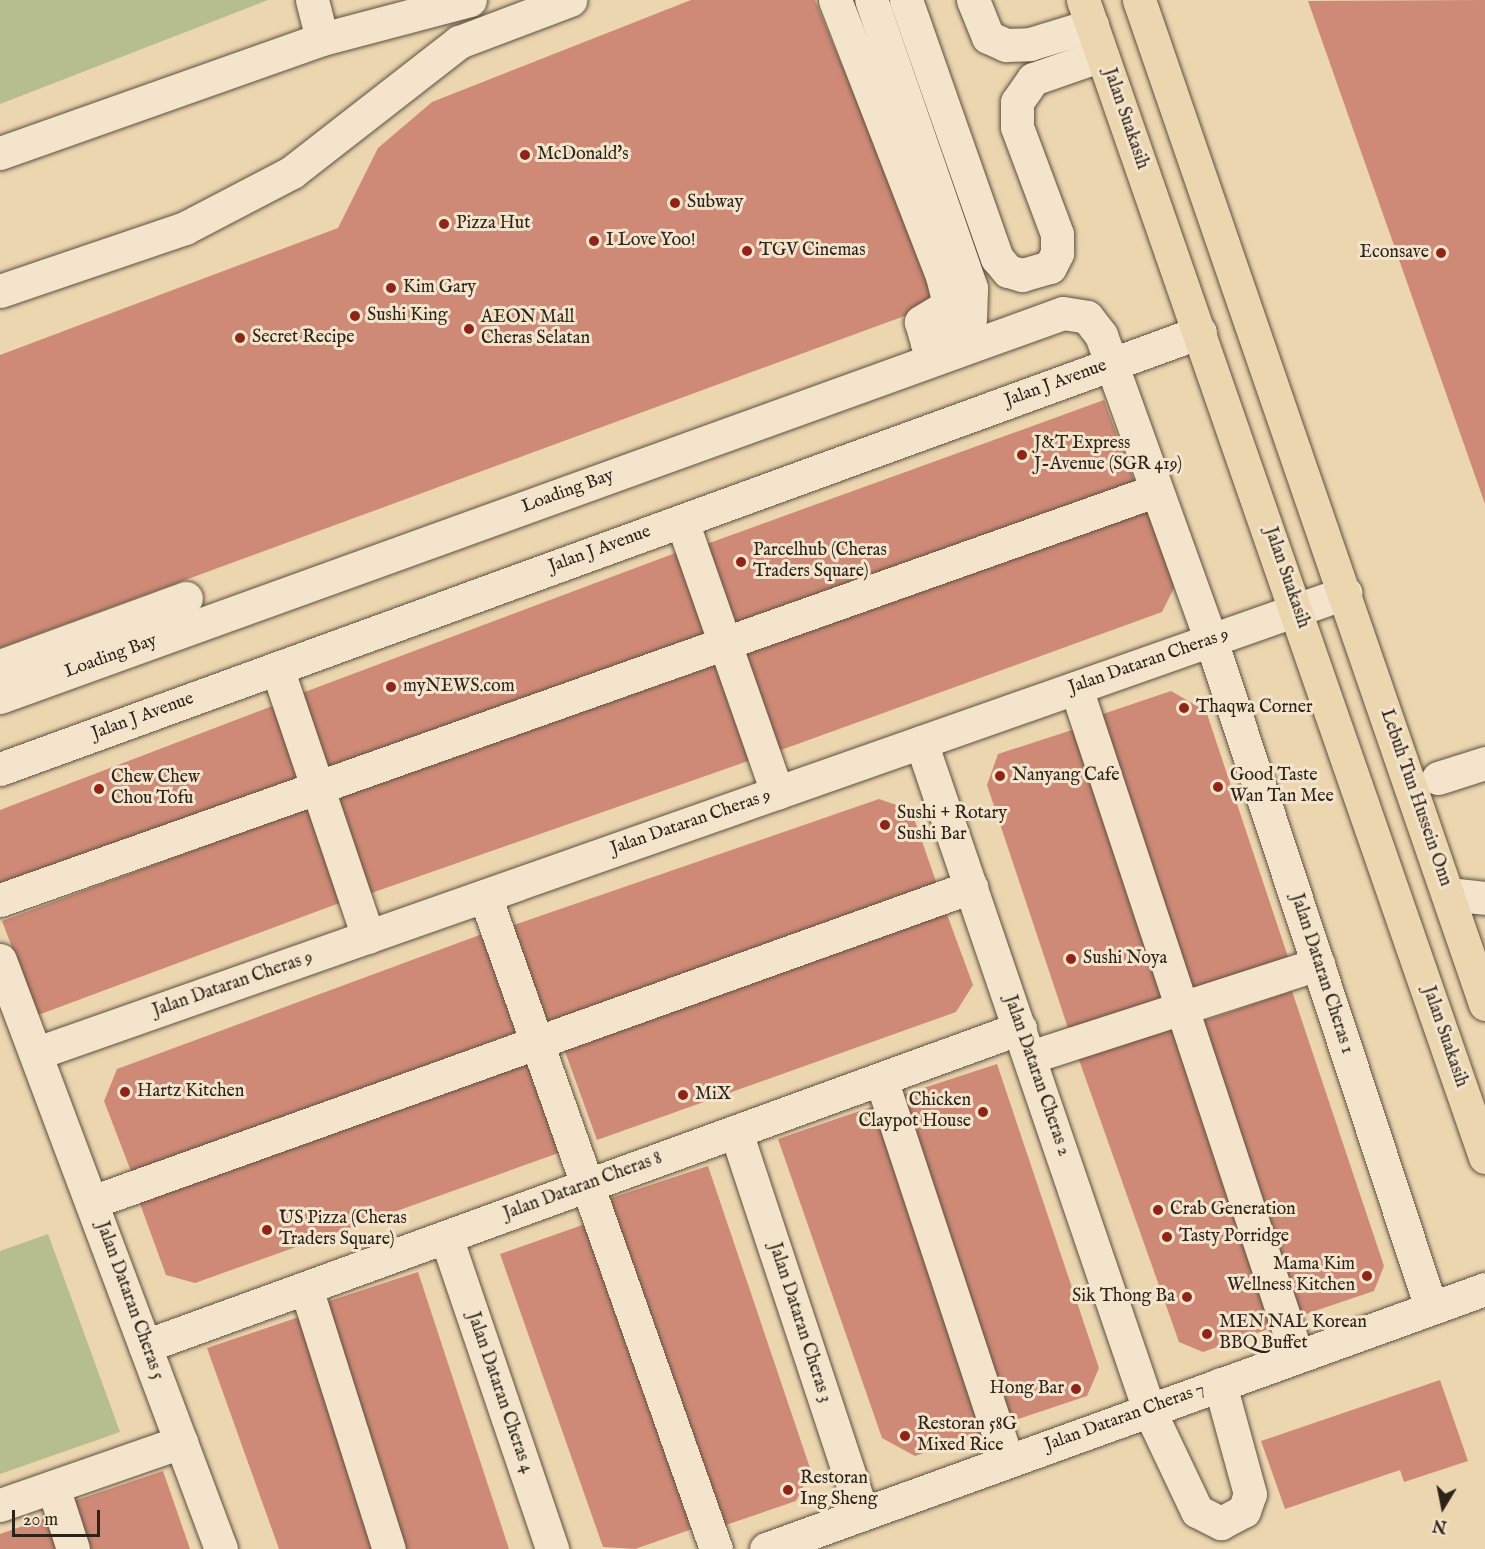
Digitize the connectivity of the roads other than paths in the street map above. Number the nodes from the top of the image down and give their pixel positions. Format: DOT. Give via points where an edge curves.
graph roads {
  1 [pos="312,0"];
  2 [pos="470,0"];
  3 [pos="570,0"];
  4 [pos="835,0"];
  5 [pos="871,0"];
  6 [pos="906,0"];
  7 [pos="973,0"];
  8 [pos="1139,0"];
  9 [pos="1087,12"];
  10 [pos="322,39"];
  11 [pos="1102,55"];
  12 [pos="0,153"];
  13 [pos="0,291"];
  14 [pos="1200,332"];
  15 [pos="1112,363"];
  16 [pos="1157,490"];
  17 [pos="682,520"];
  18 [pos="1345,593"];
  19 [pos="186,598"];
  20 [pos="1298,609"];
  21 [pos="1211,640"];
  22 [pos="725,644"];
  23 [pos="0,666"];
  24 [pos="278,668"];
  25 [pos="1076,687"];
  26 [pos="0,697"];
  27 [pos="921,742"];
  28 [pos="1485,763"];
  29 [pos="1405,767"];
  30 [pos="0,770"];
  31 [pos="1438,778"];
  32 [pos="318,787"];
  33 [pos="777,793"];
  34 [pos="1419,808"];
  35 [pos="971,886"];
  36 [pos="1448,894"];
  37 [pos="485,896"];
  38 [pos="1485,898"];
  39 [pos="0,900"];
  40 [pos="369,937"];
  41 [pos="0,960"];
  42 [pos="1318,964"];
  43 [pos="1485,1004"];
  44 [pos="1182,1008"];
  45 [pos="537,1041"];
  46 [pos="1025,1043"];
  47 [pos="37,1053"];
  48 [pos="881,1079"];
  49 [pos="736,1132"];
  50 [pos="1485,1157"];
  51 [pos="588,1185"];
  52 [pos="92,1202"];
  53 [pos="446,1237"];
  54 [pos="306,1288"];
  55 [pos="1485,1289"];
  56 [pos="1431,1308"];
  57 [pos="146,1346"];
  58 [pos="1297,1356"];
  59 [pos="1220,1384"];
  60 [pos="1149,1410"];
  61 [pos="181,1442"];
  62 [pos="1007,1461"];
  63 [pos="53,1487"];
  64 [pos="0,1505"];
  65 [pos="862,1514"];
  66 [pos="812,1541"];
  67 [pos="73,1549"];
  68 [pos="220,1549"];
  69 [pos="390,1549"];
  70 [pos="552,1549"];
  71 [pos="716,1549"];
  72 [pos="766,1549"];
  1 -- 10 [label="street"];
  2 -- 10 [label="street"];
  3 -- 13 [label="street" via="459,42 292,172 185,228"];
  4 -- 5 [label="street" via="942,276 949,305 921,322 927,343 970,319 971,288"];
  6 -- 11 [label="street" via="997,258 1008,271 1022,274 1050,267 1057,254 1057,234 1017,127 1017,102 1033,79"];
  7 -- 9 [label="street" via="988,37 1006,45 1030,44"];
  8 -- 18 [label="main road"];
  9 -- 11 [label="main road, Jalan Suakasih"];
  10 -- 12 [label="street"];
  11 -- 14 [label="main road, Jalan Suakasih"];
  14 -- 15 [label="street, Jalan J Avenue"];
  14 -- 20 [label="main road, Jalan Suakasih"];
  15 -- 16 [label="street, Jalan Dataran Cheras 1"];
  15 -- 17 [label="street, Jalan J Avenue"];
  15 -- 26 [label="street, Loading Bay" via="1087,317 1063,313"];
  16 -- 21 [label="street, Jalan Dataran Cheras 1"];
  16 -- 22 [label="street"];
  17 -- 22 [label="street"];
  17 -- 24 [label="street, Jalan J Avenue"];
  18 -- 20 [label="street, Jalan Dataran Cheras 9"];
  18 -- 29 [label="main road, Lebuh Tun Hussein Onn"];
  19 -- 23 [label="street"];
  20 -- 21 [label="street, Jalan Dataran Cheras 9"];
  20 -- 50 [label="main road, Jalan Suakasih"];
  21 -- 25 [label="street, Jalan Dataran Cheras 9"];
  21 -- 42 [label="street, Jalan Dataran Cheras 1"];
  22 -- 32 [label="street"];
  22 -- 33 [label="street"];
  24 -- 30 [label="street, Jalan J Avenue"];
  24 -- 32 [label="street"];
  25 -- 27 [label="street, Jalan Dataran Cheras 9"];
  25 -- 44 [label="street"];
  27 -- 33 [label="street, Jalan Dataran Cheras 9"];
  27 -- 35 [label="street, Jalan Dataran Cheras 2"];
  28 -- 31 [label="street"];
  29 -- 31 [label="street"];
  29 -- 34 [label="main road, Lebuh Tun Hussein Onn"];
  31 -- 34 [label="street"];
  32 -- 39 [label="street"];
  32 -- 40 [label="street"];
  33 -- 37 [label="street, Jalan Dataran Cheras 9"];
  34 -- 36 [label="main road, Lebuh Tun Hussein Onn"];
  35 -- 45 [label="street"];
  35 -- 46 [label="street, Jalan Dataran Cheras 2"];
  36 -- 38 [label="street"];
  36 -- 43 [label="main road, Lebuh Tun Hussein Onn"];
  37 -- 40 [label="street, Jalan Dataran Cheras 9"];
  37 -- 45 [label="street"];
  40 -- 47 [label="street, Jalan Dataran Cheras 9"];
  41 -- 47 [label="street, Jalan Dataran Cheras 5"];
  42 -- 44 [label="street, Jalan Dataran Cheras 8"];
  42 -- 56 [label="street, Jalan Dataran Cheras 1"];
  44 -- 46 [label="street, Jalan Dataran Cheras 8"];
  44 -- 58 [label="street"];
  45 -- 51 [label="street"];
  45 -- 52 [label="street"];
  46 -- 48 [label="street, Jalan Dataran Cheras 8"];
  46 -- 60 [label="street, Jalan Dataran Cheras 2"];
  47 -- 52 [label="street, Jalan Dataran Cheras 5"];
  48 -- 49 [label="street, Jalan Dataran Cheras 8"];
  48 -- 62 [label="street"];
  49 -- 51 [label="street, Jalan Dataran Cheras 8"];
  49 -- 65 [label="street, Jalan Dataran Cheras 3"];
  51 -- 53 [label="street, Jalan Dataran Cheras 8"];
  51 -- 71 [label="street"];
  52 -- 57 [label="street, Jalan Dataran Cheras 5"];
  53 -- 54 [label="street, Jalan Dataran Cheras 8"];
  53 -- 70 [label="street, Jalan Dataran Cheras 4"];
  54 -- 57 [label="street, Jalan Dataran Cheras 8"];
  54 -- 69 [label="street"];
  55 -- 56 [label="street, Jalan Dataran Cheras 7"];
  56 -- 58 [label="street, Jalan Dataran Cheras 7"];
  57 -- 61 [label="street, Jalan Dataran Cheras 5"];
  58 -- 59 [label="street, Jalan Dataran Cheras 7"];
  59 -- 60 [label="street, Jalan Dataran Cheras 7"];
  59 -- 60 [label="street, Jalan Dataran Cheras 2" via="1250,1494 1244,1511 1229,1521 1212,1521 1197,1511"];
  60 -- 62 [label="street, Jalan Dataran Cheras 7"];
  61 -- 63 [label="street"];
  61 -- 68 [label="street, Jalan Dataran Cheras 5"];
  62 -- 65 [label="street, Jalan Dataran Cheras 7"];
  63 -- 64 [label="street"];
  63 -- 67 [label="street"];
  65 -- 66 [label="street, Jalan Dataran Cheras 7"];
  66 -- 72 [label="street, Jalan Dataran Cheras 7"];
}
